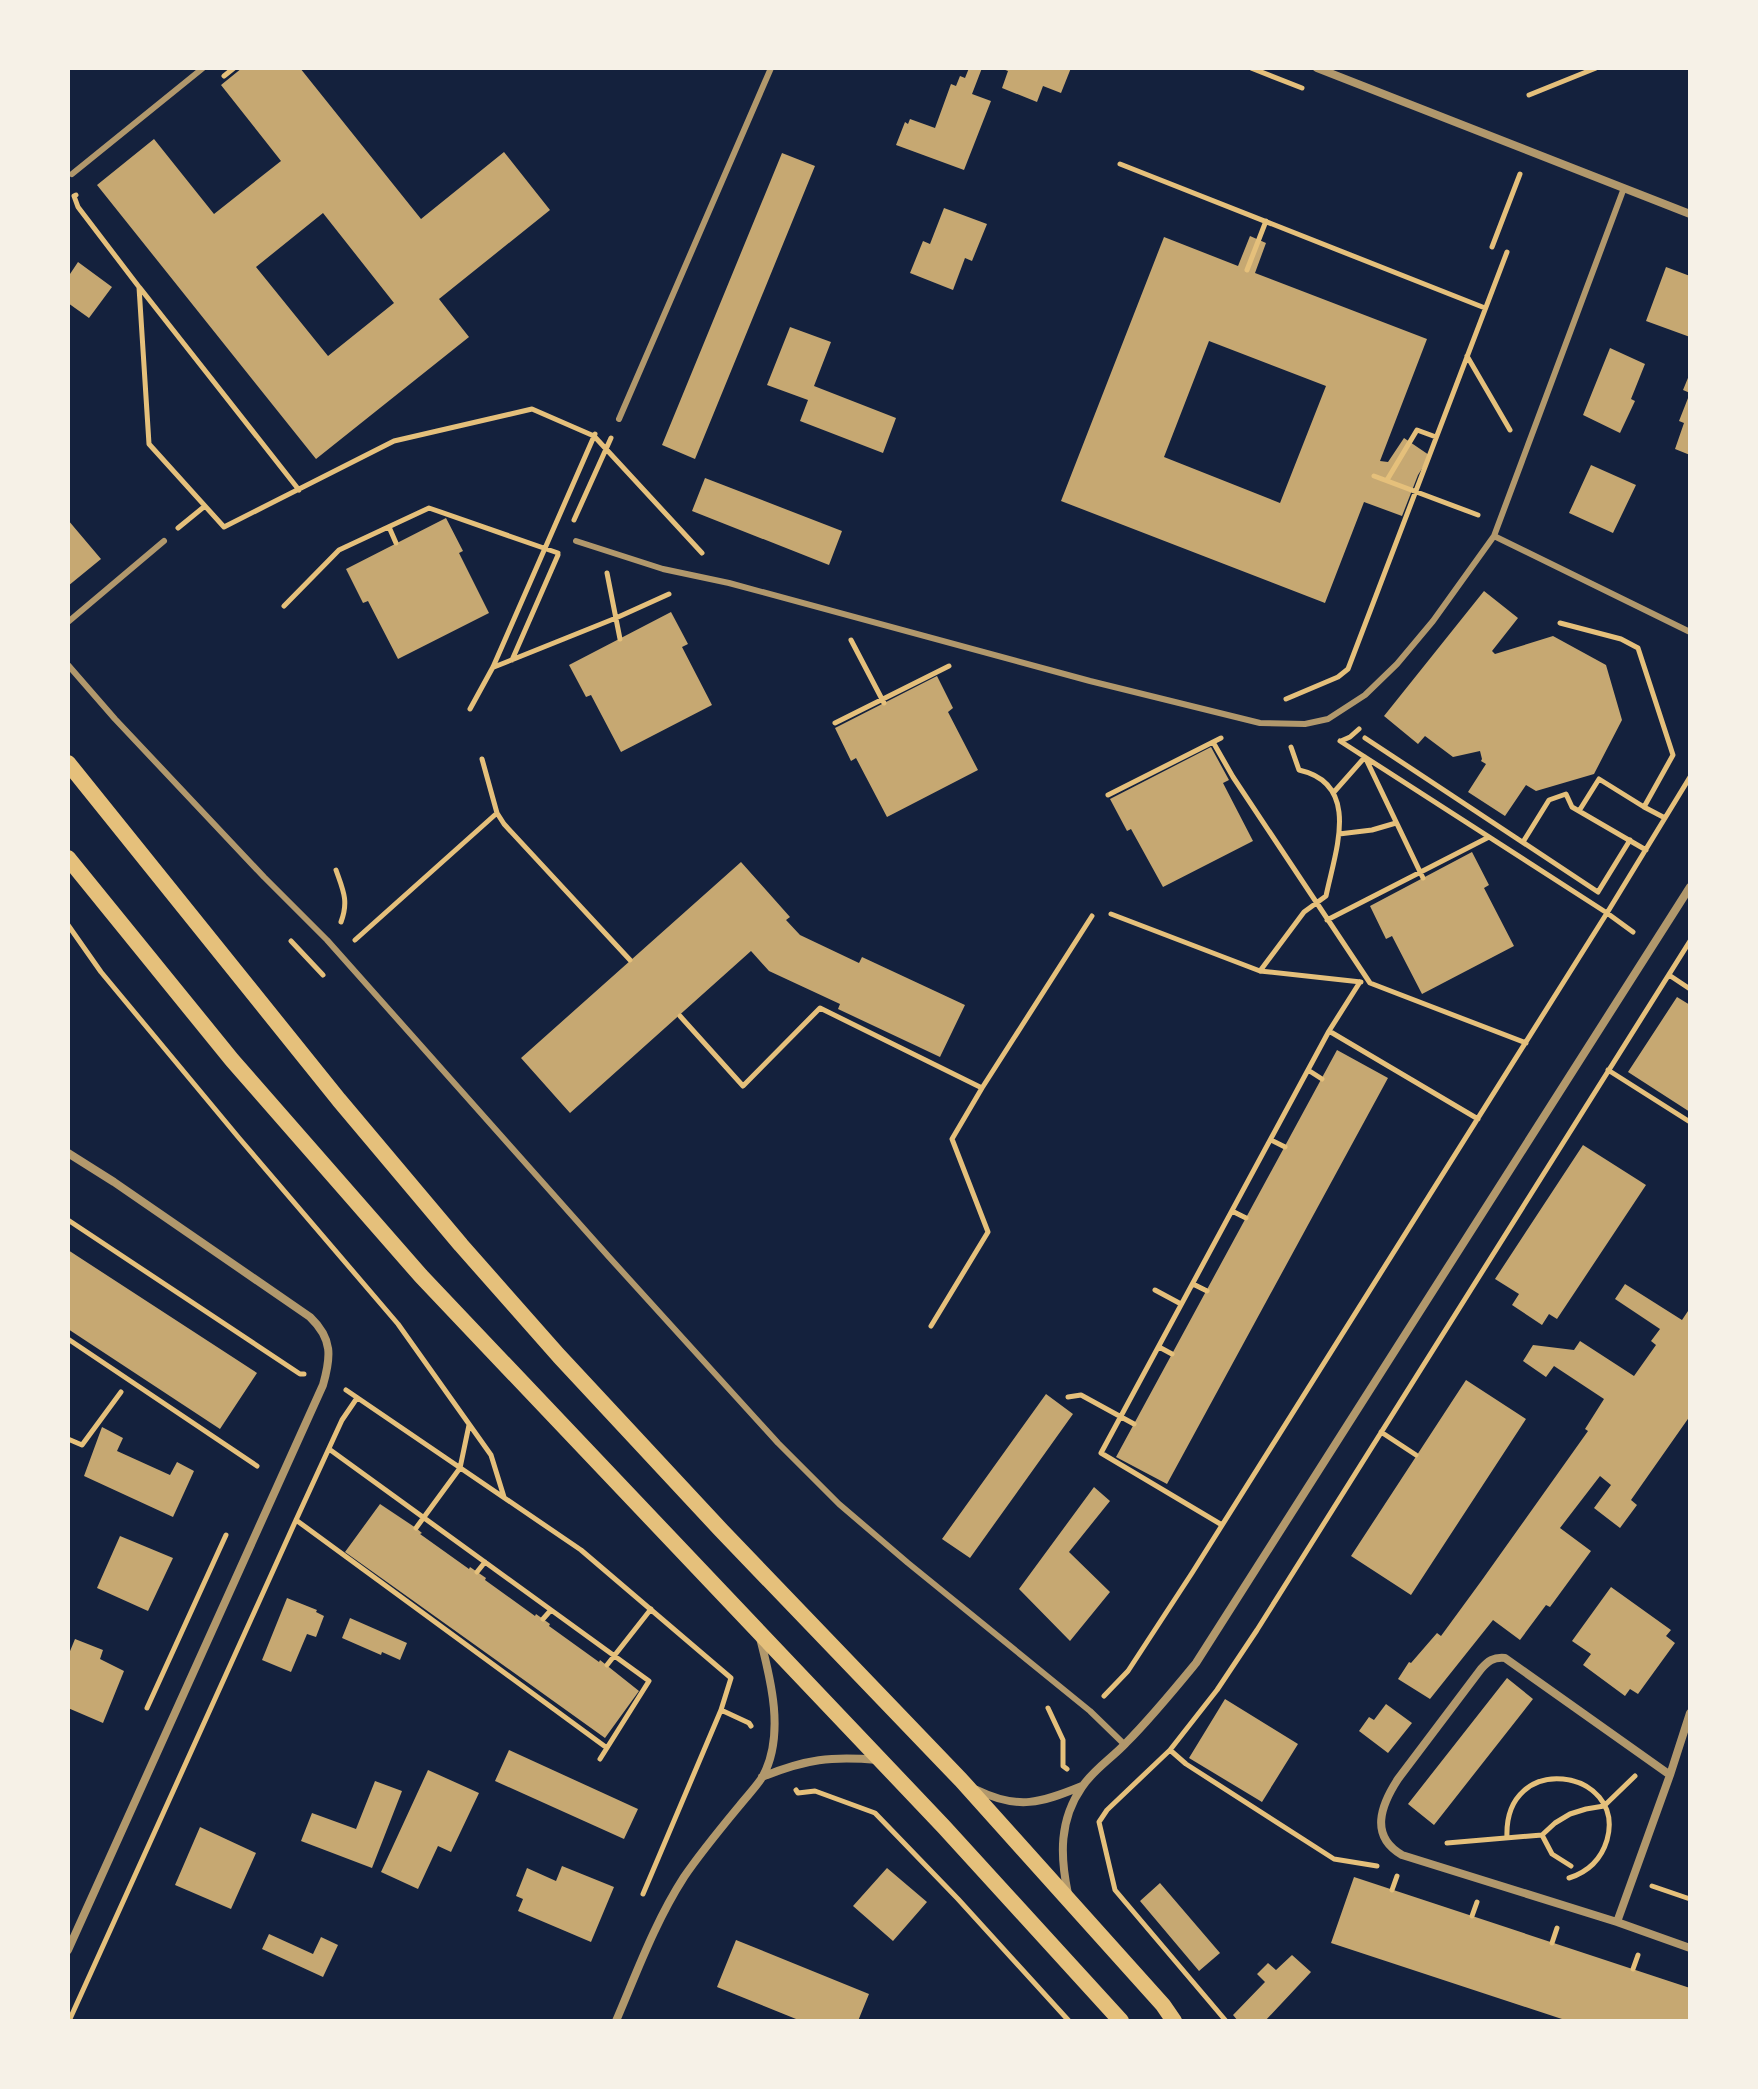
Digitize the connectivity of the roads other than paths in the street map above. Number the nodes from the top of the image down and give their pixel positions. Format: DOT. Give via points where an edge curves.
graph roads {
  1 [pos="203,68"];
  2 [pos="771,68"];
  3 [pos="1317,68"];
  4 [pos="72,174"];
  5 [pos="1624,188"];
  6 [pos="1690,214"];
  7 [pos="619,419"];
  8 [pos="1494,536"];
  9 [pos="164,541"];
  10 [pos="576,541"];
  11 [pos="68,622"];
  12 [pos="1690,632"];
  13 [pos="68,665"];
  14 [pos="68,763"];
  15 [pos="68,858"];
  16 [pos="1690,887"];
  17 [pos="68,1153"];
  18 [pos="759,1634"];
  19 [pos="1690,1713"];
  20 [pos="1125,1745"];
  21 [pos="880,1760"];
  22 [pos="1670,1775"];
  23 [pos="762,1777"];
  24 [pos="961,1780"];
  25 [pos="1083,1786"];
  26 [pos="1070,1903"];
  27 [pos="1617,1922"];
  28 [pos="1690,1948"];
  29 [pos="68,1950"];
  30 [pos="616,2021"];
  31 [pos="1121,2021"];
  32 [pos="1176,2021"];
  1 -- 4 [label="lane"];
  2 -- 7 [label="lane"];
  3 -- 5 [label="street"];
  5 -- 6 [label="street"];
  5 -- 8 [label="lane"];
  8 -- 10 [label="lane" via="1433,621 1365,695 1328,719 1287,725 1090,681 663,569"];
  8 -- 12 [label="lane"];
  9 -- 11 [label="lane"];
  13 -- 20 [label="lane" via="327,940 778,1443 839,1504"];
  14 -- 24 [label="main road" via="461,1245 700,1508"];
  15 -- 18 [label="main road" via="232,1060 421,1276"];
  16 -- 20 [label="street" via="1231,1610 1196,1663"];
  17 -- 29 [label="street" via="310,1317 328,1343 328,1370 318,1397"];
  18 -- 21 [label="main road"];
  18 -- 23 [label="street" via="774,1722 771,1756"];
  19 -- 22 [label="street"];
  20 -- 25 [label="street"];
  21 -- 23 [label="street" via="828,1757"];
  21 -- 31 [label="main road"];
  22 -- 27 [label="street"];
  22 -- 27 [label="street" via="1505,1658 1496,1657 1481,1669 1389,1792 1381,1832 1402,1855"];
  23 -- 30 [label="street" via="675,1892"];
  24 -- 25 [label="street" via="1013,1803 1053,1798"];
  24 -- 26 [label="main road"];
  25 -- 26 [label="street" via="1065,1821 1062,1841"];
  26 -- 32 [label="main road"];
  27 -- 28 [label="street"];
}
